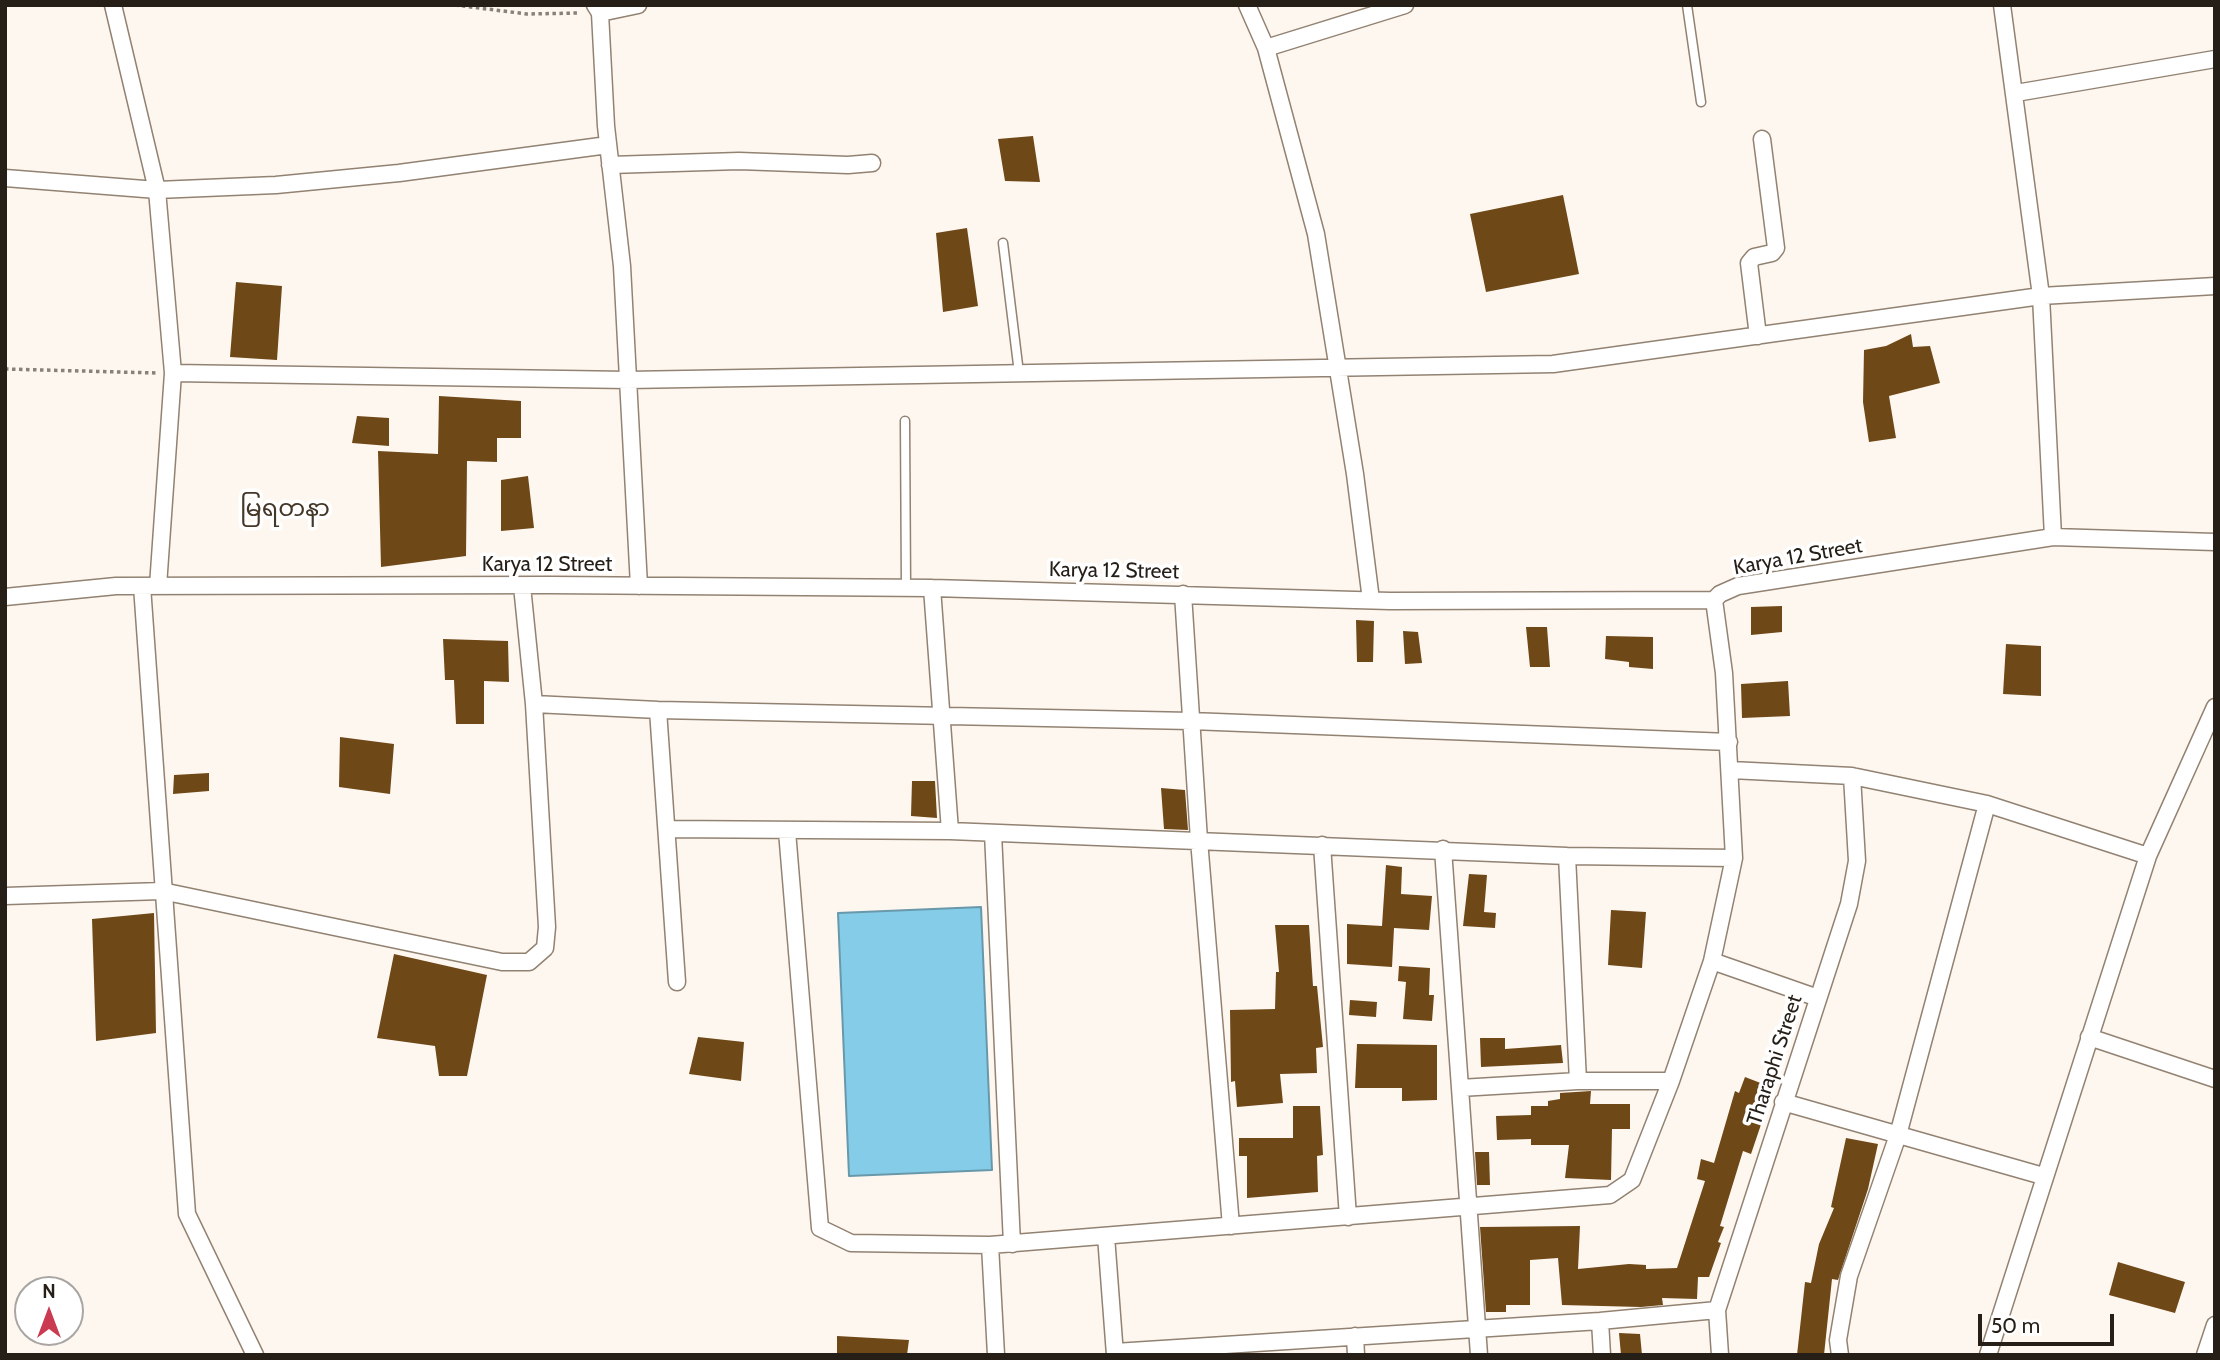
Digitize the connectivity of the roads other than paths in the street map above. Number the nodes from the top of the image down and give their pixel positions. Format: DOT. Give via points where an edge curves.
graph roads {
  1 [pos="113,5"];
  2 [pos="638,5"];
  3 [pos="1247,5"];
  4 [pos="1405,5"];
  5 [pos="1687,5"];
  6 [pos="2002,5"];
  7 [pos="597,9"];
  8 [pos="1266,48"];
  9 [pos="2215,59"];
  10 [pos="2016,93"];
  11 [pos="1702,103"];
  12 [pos="1762,139"];
  13 [pos="608,145"];
  14 [pos="872,163"];
  15 [pos="611,165"];
  16 [pos="5,178"];
  17 [pos="157,190"];
  18 [pos="1003,243"];
  19 [pos="2215,286"];
  20 [pos="2041,296"];
  21 [pos="1758,336"];
  22 [pos="1335,368"];
  23 [pos="173,373"];
  24 [pos="1019,373"];
  25 [pos="628,380"];
  26 [pos="905,421"];
  27 [pos="2053,537"];
  28 [pos="2215,542"];
  29 [pos="150,586"];
  30 [pos="522,586"];
  31 [pos="639,586"];
  32 [pos="906,588"];
  33 [pos="933,588"];
  34 [pos="1183,594"];
  35 [pos="5,597"];
  36 [pos="1371,600"];
  37 [pos="1714,600"];
  38 [pos="534,704"];
  39 [pos="2215,707"];
  40 [pos="658,710"];
  41 [pos="942,717"];
  42 [pos="1191,721"];
  43 [pos="1729,742"];
  44 [pos="1731,769"];
  45 [pos="1852,776"];
  46 [pos="1987,804"];
  47 [pos="667,829"];
  48 [pos="787,831"];
  49 [pos="950,831"];
  50 [pos="993,833"];
  51 [pos="1199,840"];
  52 [pos="1322,845"];
  53 [pos="1443,849"];
  54 [pos="1567,856"];
  55 [pos="2148,856"];
  56 [pos="1734,858"];
  57 [pos="162,891"];
  58 [pos="5,896"];
  59 [pos="1712,961"];
  60 [pos="677,982"];
  61 [pos="1818,998"];
  62 [pos="2089,1037"];
  63 [pos="2215,1079"];
  64 [pos="1578,1081"];
  65 [pos="1671,1081"];
  66 [pos="1460,1088"];
  67 [pos="1783,1102"];
  68 [pos="1898,1135"];
  69 [pos="2043,1176"];
  70 [pos="1469,1207"];
  71 [pos="1348,1217"];
  72 [pos="1231,1226"];
  73 [pos="1106,1236"];
  74 [pos="1012,1244"];
  75 [pos="990,1245"];
  76 [pos="1717,1310"];
  77 [pos="1600,1321"];
  78 [pos="2215,1325"];
  79 [pos="1477,1329"];
  80 [pos="1355,1336"];
  81 [pos="1241,1349"];
  82 [pos="1115,1353"];
  83 [pos="255,1355"];
  84 [pos="996,1355"];
  85 [pos="1356,1355"];
  86 [pos="1479,1355"];
  87 [pos="1602,1355"];
  88 [pos="1720,1355"];
  89 [pos="1840,1355"];
  90 [pos="1988,1355"];
  91 [pos="2206,1355"];
  1 -- 17 [label="street"];
  2 -- 7 [label="street"];
  3 -- 8 [label="street"];
  4 -- 8 [label="street"];
  5 -- 11 [label="lane"];
  6 -- 10 [label="street"];
  7 -- 13 [label="street"];
  8 -- 22 [label="street" via="1315,234"];
  9 -- 10 [label="street"];
  10 -- 20 [label="street"];
  12 -- 21 [label="street" via="1776,248 1749,263"];
  13 -- 15 [label="street"];
  13 -- 17 [label="street" via="399,173"];
  14 -- 15 [label="street" via="739,160"];
  15 -- 25 [label="street"];
  16 -- 17 [label="street"];
  17 -- 23 [label="street"];
  18 -- 24 [label="lane"];
  19 -- 20 [label="street"];
  20 -- 21 [label="street"];
  20 -- 27 [label="street"];
  21 -- 22 [label="street" via="1553,364"];
  22 -- 24 [label="street"];
  22 -- 36 [label="street" via="1355,474"];
  23 -- 25 [label="street"];
  23 -- 29 [label="street"];
  24 -- 25 [label="street"];
  25 -- 31 [label="street"];
  26 -- 32 [label="lane"];
  27 -- 28 [label="street, Karya 12 Street"];
  27 -- 37 [label="street, Karya 12 Street" via="1738,586"];
  29 -- 30 [label="street, Karya 12 Street"];
  29 -- 35 [label="street, Karya 12 Street"];
  29 -- 57 [label="street"];
  30 -- 31 [label="street, Karya 12 Street"];
  30 -- 38 [label="street"];
  31 -- 32 [label="street, Karya 12 Street"];
  32 -- 33 [label="street, Karya 12 Street"];
  33 -- 34 [label="street, Karya 12 Street"];
  33 -- 41 [label="street"];
  34 -- 36 [label="street, Karya 12 Street"];
  34 -- 42 [label="street"];
  36 -- 37 [label="street, Karya 12 Street"];
  37 -- 43 [label="street"];
  38 -- 40 [label="street"];
  38 -- 57 [label="street" via="547,927 545,948 530,962 502,962"];
  39 -- 55 [label="street"];
  40 -- 41 [label="street"];
  40 -- 47 [label="street"];
  41 -- 42 [label="street"];
  41 -- 49 [label="street"];
  42 -- 43 [label="street"];
  42 -- 51 [label="street"];
  43 -- 44 [label="street"];
  44 -- 45 [label="street"];
  44 -- 56 [label="street"];
  45 -- 46 [label="street"];
  45 -- 61 [label="street, Tharaphi Street" via="1857,861 1849,904"];
  46 -- 55 [label="street"];
  46 -- 68 [label="street"];
  47 -- 48 [label="street"];
  47 -- 60 [label="street"];
  48 -- 49 [label="street"];
  48 -- 75 [label="street" via="820,1228 851,1243"];
  49 -- 50 [label="street"];
  50 -- 51 [label="street"];
  50 -- 74 [label="street"];
  51 -- 52 [label="street"];
  51 -- 72 [label="street"];
  52 -- 53 [label="street"];
  52 -- 71 [label="street"];
  53 -- 54 [label="street"];
  53 -- 66 [label="street"];
  54 -- 56 [label="street"];
  54 -- 64 [label="street"];
  55 -- 62 [label="street"];
  56 -- 59 [label="street"];
  57 -- 58 [label="street"];
  57 -- 83 [label="street" via="187,1214"];
  59 -- 61 [label="street"];
  59 -- 65 [label="street"];
  61 -- 67 [label="street, Tharaphi Street"];
  62 -- 63 [label="street"];
  62 -- 69 [label="street"];
  64 -- 65 [label="street"];
  64 -- 66 [label="street"];
  65 -- 70 [label="street" via="1632,1180 1610,1195"];
  66 -- 70 [label="street"];
  67 -- 68 [label="street"];
  67 -- 76 [label="street, Tharaphi Street"];
  68 -- 69 [label="street"];
  68 -- 89 [label="street" via="1849,1276 1838,1339"];
  69 -- 90 [label="street"];
  70 -- 71 [label="street"];
  70 -- 79 [label="street"];
  71 -- 72 [label="street"];
  72 -- 73 [label="street"];
  73 -- 74 [label="street"];
  73 -- 82 [label="street"];
  74 -- 75 [label="street"];
  75 -- 84 [label="street"];
  76 -- 77 [label="street"];
  76 -- 88 [label="street, Tharaphi Street"];
  77 -- 79 [label="street"];
  77 -- 87 [label="street"];
  78 -- 91 [label="street"];
  79 -- 80 [label="street"];
  79 -- 86 [label="street"];
  80 -- 81 [label="street"];
  80 -- 85 [label="street"];
  81 -- 82 [label="street"];
}
